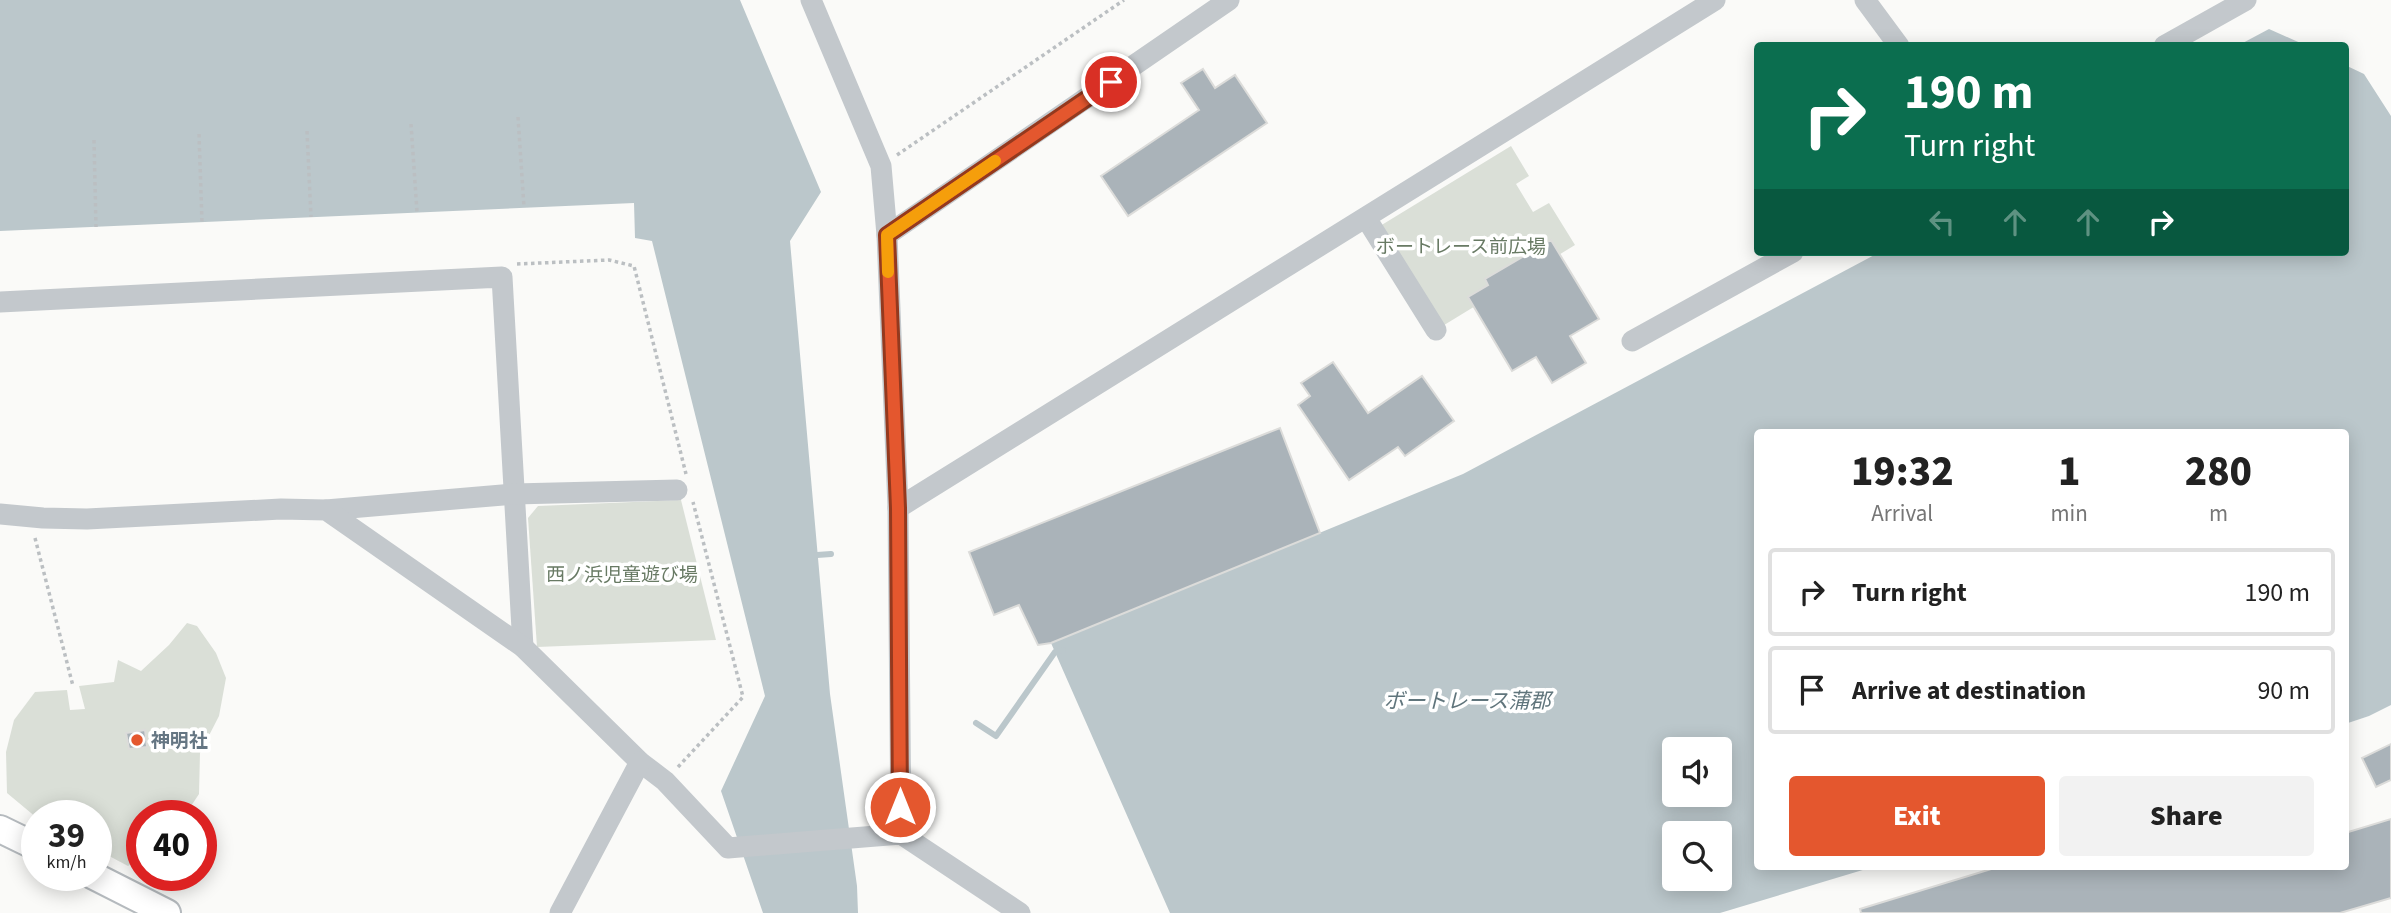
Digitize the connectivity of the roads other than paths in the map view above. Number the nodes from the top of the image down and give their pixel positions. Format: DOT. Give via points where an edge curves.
graph roads {
  1 [pos="811,0"];
  2 [pos="1229,0"];
  3 [pos="1715,0"];
  4 [pos="1865,0"];
  5 [pos="2246,0"];
  6 [pos="1896,42"];
  7 [pos="2171,42"];
  8 [pos="1366,218"];
  9 [pos="887,235"];
  10 [pos="1786,256"];
  11 [pos="0,302"];
  12 [pos="1436,330"];
  13 [pos="1632,341"];
  14 [pos="677,489"];
  15 [pos="514,494"];
  16 [pos="898,508"];
  17 [pos="326,510"];
  18 [pos="0,514"];
  19 [pos="523,647"];
  20 [pos="640,762"];
  21 [pos="0,829"];
  22 [pos="901,834"];
  23 [pos="21,839"];
  24 [pos="112,885"];
  25 [pos="167,913"];
  26 [pos="560,913"];
  27 [pos="1020,913"];
  1 -- 9 [label="street" via="881,166"];
  2 -- 9 [label="street"];
  3 -- 8 [label="street"];
  4 -- 6 [label="street"];
  5 -- 7 [label="street"];
  8 -- 12 [label="street"];
  8 -- 16 [label="street"];
  9 -- 16 [label="street"];
  10 -- 13 [label="street"];
  11 -- 15 [label="street" via="502,277"];
  14 -- 15 [label="street"];
  15 -- 17 [label="street"];
  15 -- 19 [label="street"];
  16 -- 22 [label="street"];
  17 -- 18 [label="street" via="87,519"];
  17 -- 19 [label="street"];
  19 -- 20 [label="street"];
  20 -- 22 [label="street" via="728,848"];
  20 -- 26 [label="street"];
  21 -- 23 [label="main road"];
  22 -- 27 [label="street"];
  24 -- 25 [label="main road"];
}
